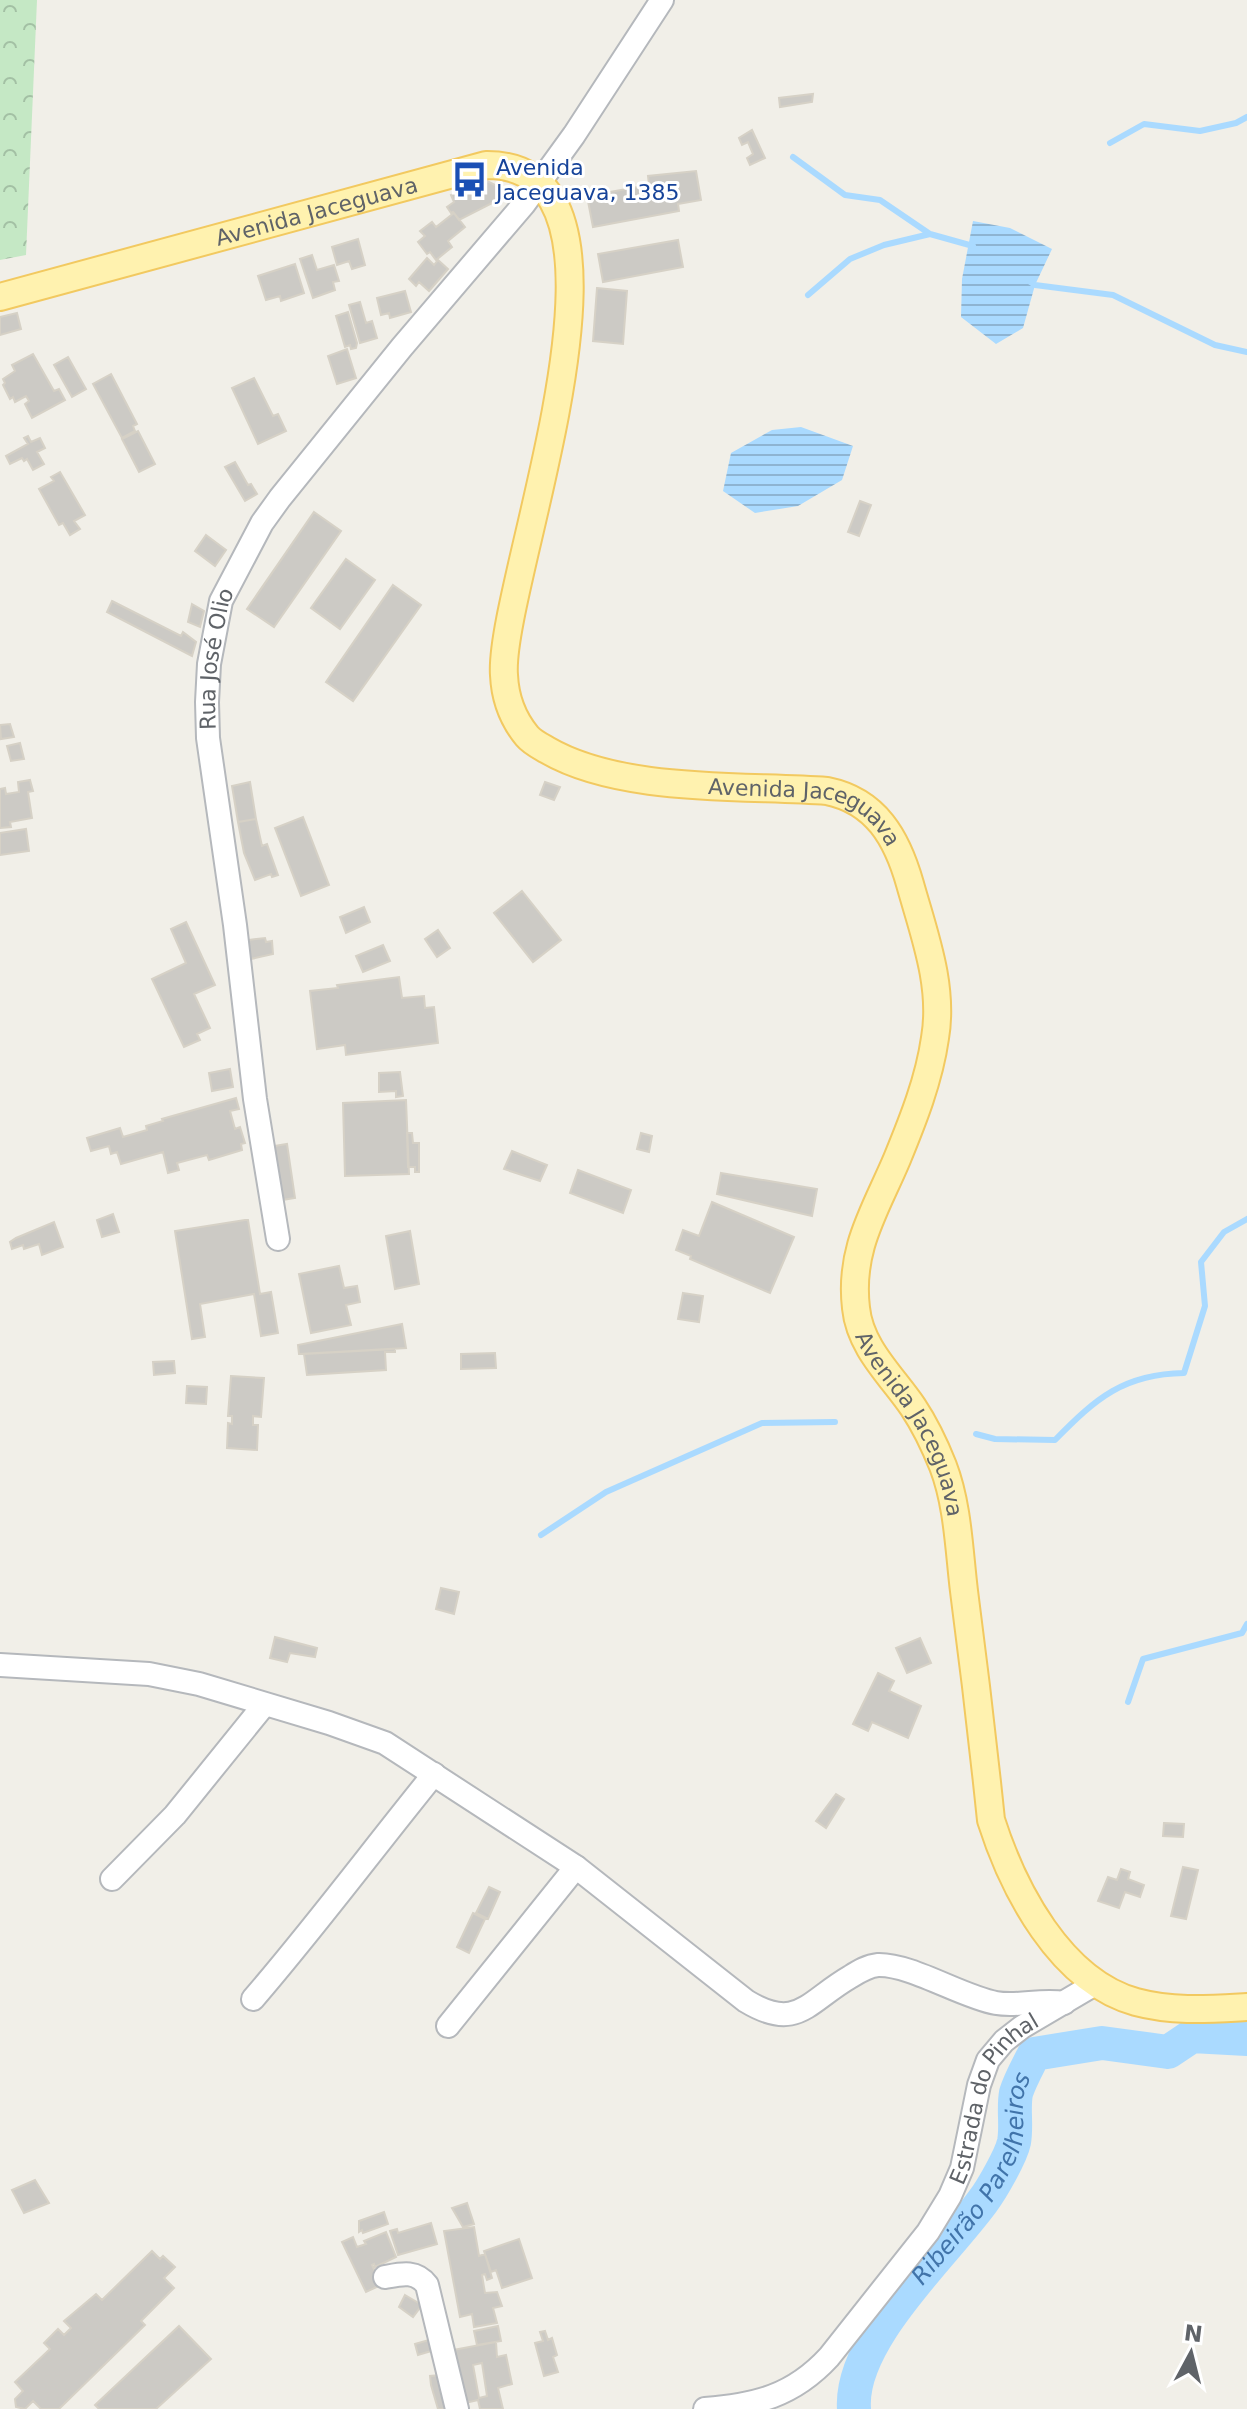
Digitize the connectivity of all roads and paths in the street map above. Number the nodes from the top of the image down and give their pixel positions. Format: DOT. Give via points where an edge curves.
graph roads {
  1 [pos="662,0"];
  2 [pos="541,183"];
  3 [pos="0,297"];
  4 [pos="278,1239"];
  5 [pos="0,1665"];
  6 [pos="264,1705"];
  7 [pos="434,1774"];
  8 [pos="576,1867"];
  9 [pos="112,1879"];
  10 [pos="1095,1984"];
  11 [pos="253,1999"];
  12 [pos="1064,2003"];
  13 [pos="1247,2007"];
  14 [pos="448,2026"];
  15 [pos="385,2277"];
  16 [pos="457,2409"];
  17 [pos="705,2409"];
  1 -- 2 [label="street, Rua José Olio"];
  2 -- 3 [label="main road, Avenida Jaceguava" via="505,165 486,165"];
  2 -- 4 [label="street, Rua José Olio" via="280,498 221,601 209,664 208,738"];
  2 -- 10 [label="main road, Avenida Jaceguava" via="558,211 567,246 566,351 547,464 505,640 508,705 528,739 591,768 647,779 847,795 887,829 899,853 932,964 936,1036 920,1100 863,1230 856,1257 856,1313 880,1365 913,1406 944,1468 959,1542 991,1820 1004,1858 1055,1944"];
  5 -- 6 [label="street" via="149,1674"];
  6 -- 7 [label="street" via="385,1743"];
  6 -- 9 [label="street" via="175,1815"];
  7 -- 8 [label="street"];
  7 -- 11 [label="street"];
  8 -- 12 [label="street" via="765,2012 797,2013 877,1965 995,2003"];
  8 -- 14 [label="street"];
  10 -- 12 [label="street, Estrada do Pinhal"];
  10 -- 13 [label="main road, Avenida Jaceguava" via="1162,2007"];
  12 -- 17 [label="street, Estrada do Pinhal" via="1013,2034 988,2060 962,2168 940,2214 829,2357 791,2389"];
  15 -- 16 [label="street" via="405,2273 421,2277 427,2285"];
}
